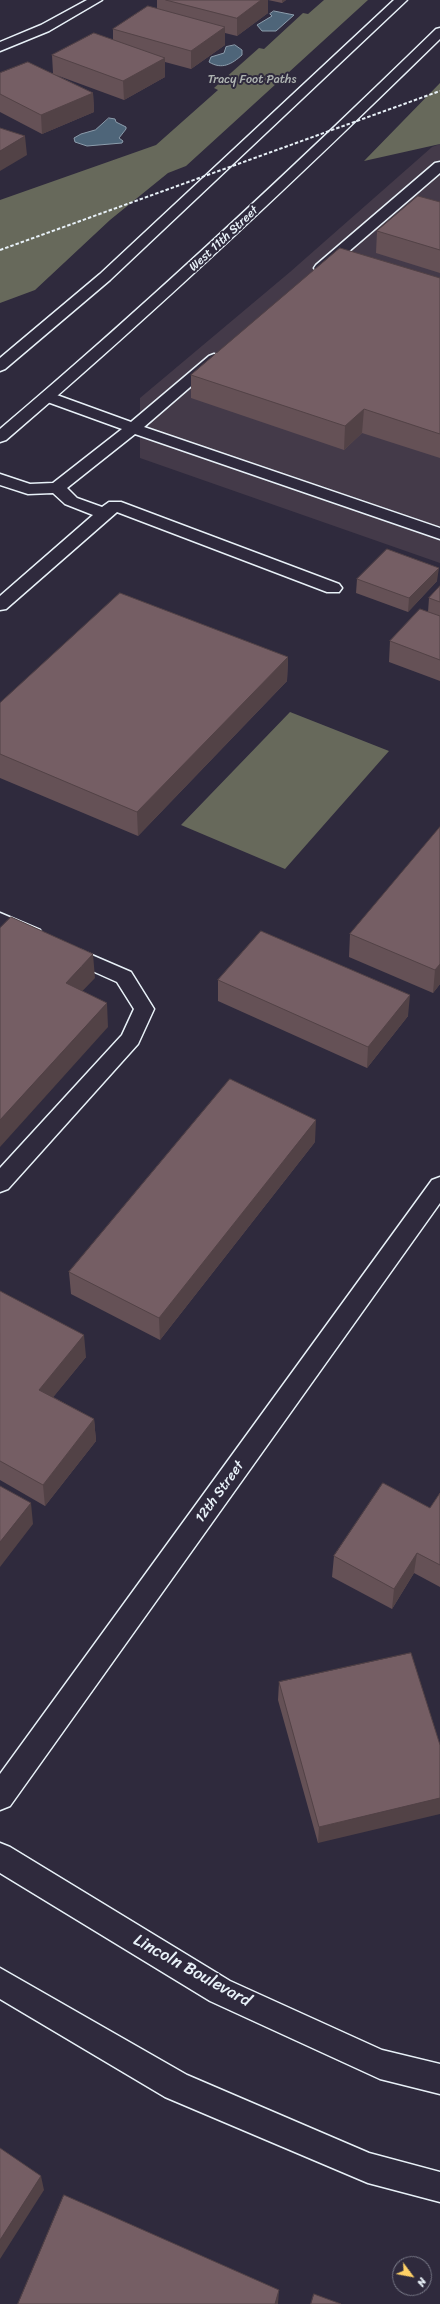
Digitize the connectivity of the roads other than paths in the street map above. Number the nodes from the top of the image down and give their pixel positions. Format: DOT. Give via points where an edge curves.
graph roads {
  1 [pos="96,0"];
  2 [pos="400,0"];
  3 [pos="440,32"];
  4 [pos="0,47"];
  5 [pos="440,166"];
  6 [pos="336,256"];
  7 [pos="350,260"];
  8 [pos="312,276"];
  9 [pos="222,352"];
  10 [pos="0,366"];
  11 [pos="48,397"];
  12 [pos="133,428"];
  13 [pos="0,436"];
  14 [pos="0,479"];
  15 [pos="57,488"];
  16 [pos="104,514"];
  17 [pos="440,534"];
  18 [pos="333,588"];
  19 [pos="0,605"];
  20 [pos="0,920"];
  21 [pos="0,1183"];
  22 [pos="440,1186"];
  23 [pos="0,1798"];
  24 [pos="0,1857"];
  25 [pos="0,1983"];
  26 [pos="440,2079"];
  27 [pos="440,2187"];
  1 -- 4 [label="main road" via="46,28"];
  2 -- 10 [label="main road" via="105,277"];
  3 -- 11 [label="main road, West 11th Street" via="242,224"];
  5 -- 6 [label="main road" via="407,202"];
  6 -- 7 [label="main road"];
  6 -- 8 [label="main road"];
  9 -- 12 [label="main road"];
  11 -- 12 [label="main road"];
  11 -- 13 [label="main road, West 11th Street"];
  12 -- 15 [label="main road"];
  12 -- 17 [label="main road"];
  14 -- 15 [label="main road" via="28,488"];
  15 -- 16 [label="main road" via="71,501"];
  16 -- 18 [label="main road" via="115,505"];
  16 -- 19 [label="main road"];
  20 -- 21 [label="main road" via="124,977 144,1009 131,1039"];
  22 -- 23 [label="main road, 12th Street"];
  24 -- 26 [label="main road, Lincoln Boulevard" via="220,1990 380,2064"];
  25 -- 27 [label="main road" via="176,2086 368,2168"];
}
